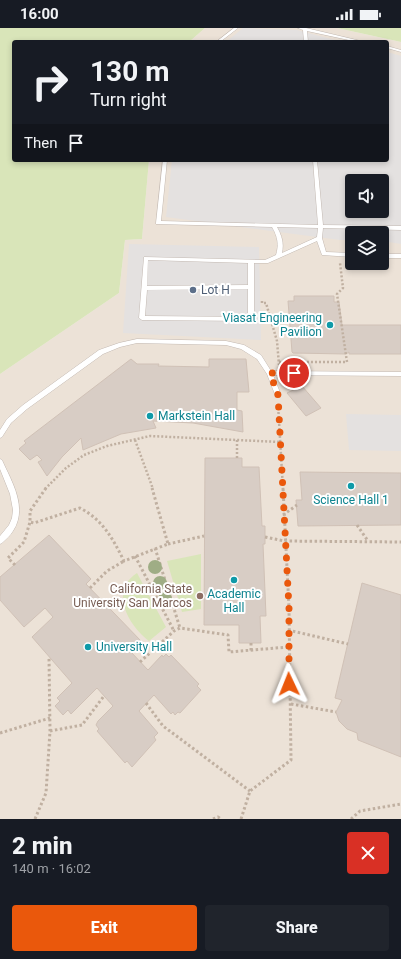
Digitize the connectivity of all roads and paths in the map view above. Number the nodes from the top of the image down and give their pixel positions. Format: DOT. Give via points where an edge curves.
graph roads {
  1 [pos="236,28"];
  2 [pos="302,28"];
  3 [pos="221,40"];
  4 [pos="305,40"];
  5 [pos="354,40"];
  6 [pos="389,47"];
  7 [pos="401,50"];
  8 [pos="165,162"];
  9 [pos="315,162"];
  10 [pos="274,226"];
  11 [pos="321,227"];
  12 [pos="401,228"];
  13 [pos="318,238"];
  14 [pos="345,255"];
  15 [pos="389,256"];
  16 [pos="401,256"];
  17 [pos="278,257"];
  18 [pos="339,259"];
  19 [pos="250,262"];
  20 [pos="251,287"];
  21 [pos="144,288"];
  22 [pos="262,295"];
  23 [pos="270,373"];
  24 [pos="401,374"];
  25 [pos="278,395"];
  26 [pos="0,435"];
  27 [pos="135,440"];
  28 [pos="237,440"];
  29 [pos="280,442"];
  30 [pos="237,458"];
  31 [pos="0,462"];
  32 [pos="297,505"];
  33 [pos="283,515"];
  34 [pos="30,522"];
  35 [pos="357,525"];
  36 [pos="204,536"];
  37 [pos="265,537"];
  38 [pos="0,541"];
  39 [pos="284,541"];
  40 [pos="368,542"];
  41 [pos="401,542"];
  42 [pos="168,544"];
  43 [pos="155,548"];
  44 [pos="135,556"];
  45 [pos="124,561"];
  46 [pos="15,564"];
  47 [pos="90,588"];
  48 [pos="180,628"];
  49 [pos="288,630"];
  50 [pos="174,631"];
  51 [pos="251,643"];
  52 [pos="348,644"];
  53 [pos="288,647"];
  54 [pos="251,650"];
  55 [pos="50,657"];
  56 [pos="140,662"];
  57 [pos="104,696"];
  58 [pos="146,703"];
  59 [pos="290,704"];
  60 [pos="336,712"];
  61 [pos="50,718"];
  62 [pos="50,730"];
  63 [pos="0,733"];
  64 [pos="250,791"];
  65 [pos="401,804"];
  66 [pos="35,819"];
  67 [pos="213,819"];
  68 [pos="221,819"];
  69 [pos="241,819"];
  70 [pos="351,819"];
  1 -- 3 [label="lane"];
  2 -- 4 [label="lane"];
  2 -- 5 [label="lane"];
  6 -- 7 [label="lane"];
  8 -- 10 [label="lane" via="158,223"];
  9 -- 11 [label="lane"];
  10 -- 11 [label="lane"];
  10 -- 17 [label="lane" via="280,236 282,247"];
  11 -- 12 [label="lane"];
  11 -- 13 [label="lane"];
  13 -- 14 [label="lane" via="324,254"];
  13 -- 17 [label="lane"];
  15 -- 16 [label="lane"];
  17 -- 19 [label="lane" via="266,262"];
  18 -- 22 [label="path" via="343,288 337,294 347,362 279,362 277,341 266,303 262,303"];
  19 -- 20 [label="lane"];
  19 -- 21 [label="lane" via="146,258"];
  20 -- 21 [label="lane"];
  20 -- 21 [label="lane" via="251,319 142,318"];
  23 -- 24 [label="lane"];
  23 -- 25 [label="lane"];
  23 -- 26 [label="lane" via="259,357 242,347 226,344 137,341 119,345 101,352 24,407 9,420"];
  25 -- 29 [label="path"];
  27 -- 28 [label="path" via="150,436"];
  27 -- 34 [label="path" via="93,451 72,463 48,486 30,511"];
  27 -- 42 [label="path"];
  28 -- 29 [label="path"];
  28 -- 30 [label="path"];
  29 -- 33 [label="path"];
  31 -- 38 [label="lane" via="17,510 12,527"];
  32 -- 33 [label="path"];
  33 -- 39 [label="path"];
  34 -- 45 [label="path" via="34,523 80,508 94,514 109,532"];
  34 -- 46 [label="path" via="24,542 8,558"];
  35 -- 40 [label="path"];
  36 -- 42 [label="path"];
  37 -- 39 [label="path"];
  39 -- 40 [label="path"];
  39 -- 49 [label="path"];
  40 -- 41 [label="path"];
  42 -- 43 [label="path"];
  43 -- 44 [label="path"];
  43 -- 48 [label="path"];
  44 -- 45 [label="path"];
  44 -- 50 [label="path"];
  45 -- 47 [label="path" via="107,571"];
  48 -- 50 [label="path"];
  48 -- 54 [label="path" via="228,635 229,652"];
  49 -- 52 [label="path"];
  49 -- 53 [label="path"];
  50 -- 56 [label="path"];
  51 -- 54 [label="path"];
  53 -- 54 [label="path"];
  53 -- 59 [label="path"];
  55 -- 61 [label="path"];
  57 -- 62 [label="path" via="82,725"];
  58 -- 64 [label="path" via="164,726"];
  59 -- 60 [label="path"];
  59 -- 64 [label="path" via="292,760"];
  61 -- 62 [label="path"];
  61 -- 63 [label="path"];
  62 -- 66 [label="path" via="46,793"];
  64 -- 69 [label="path"];
  65 -- 70 [label="path" via="360,811"];
  67 -- 68 [label="path"];
}
